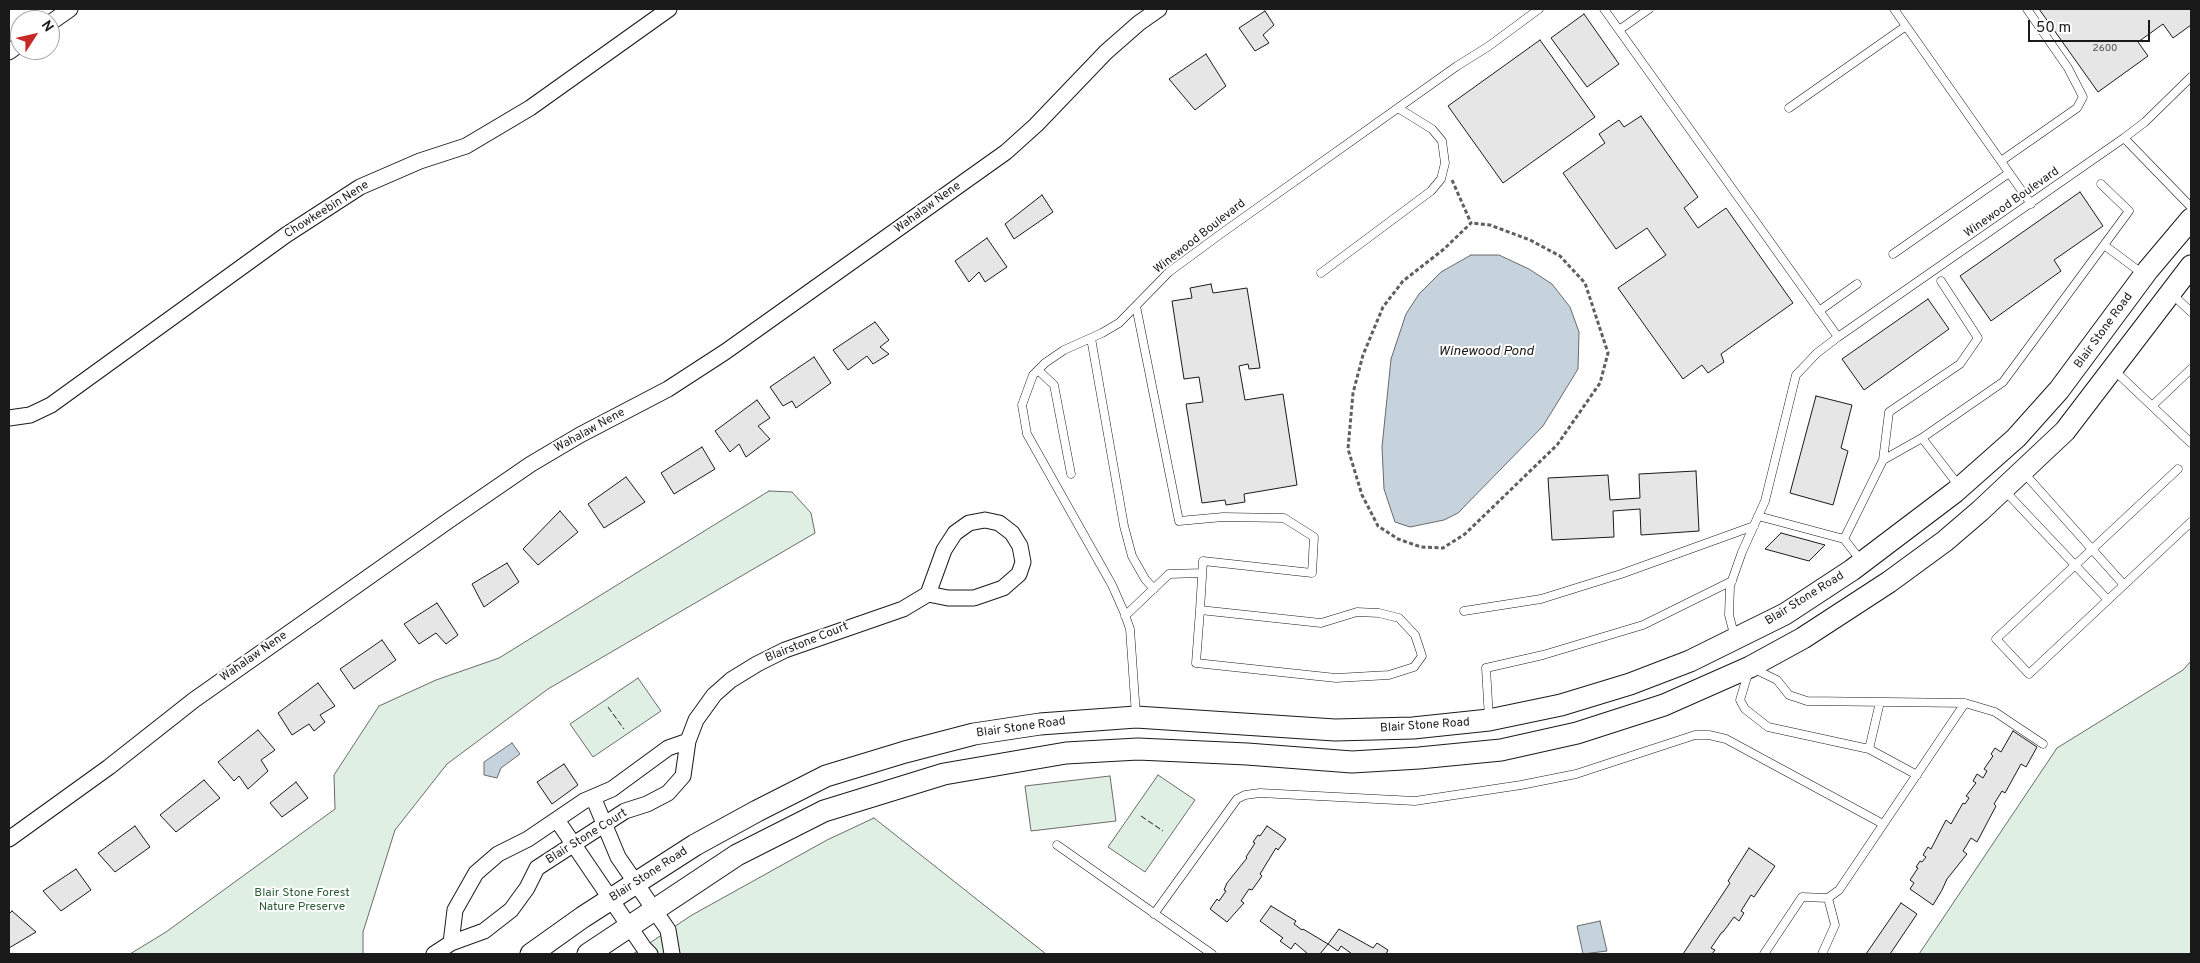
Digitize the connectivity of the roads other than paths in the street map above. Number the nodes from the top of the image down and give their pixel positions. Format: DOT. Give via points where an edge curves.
graph roads {
  1 [pos="669,9"];
  2 [pos="1158,9"];
  3 [pos="1539,9"];
  4 [pos="1604,9"];
  5 [pos="1649,9"];
  6 [pos="1894,9"];
  7 [pos="2027,9"];
  8 [pos="1906,26"];
  9 [pos="1619,30"];
  10 [pos="2191,77"];
  11 [pos="1398,108"];
  12 [pos="1789,108"];
  13 [pos="2124,138"];
  14 [pos="2001,162"];
  15 [pos="2009,173"];
  16 [pos="2100,184"];
  17 [pos="2031,204"];
  18 [pos="2191,207"];
  19 [pos="2191,219"];
  20 [pos="2104,245"];
  21 [pos="1894,254"];
  22 [pos="2191,266"];
  23 [pos="1321,273"];
  24 [pos="2145,275"];
  25 [pos="1941,281"];
  26 [pos="1857,284"];
  27 [pos="2170,293"];
  28 [pos="1136,306"];
  29 [pos="1820,311"];
  30 [pos="2191,312"];
  31 [pos="1838,337"];
  32 [pos="1091,338"];
  33 [pos="1038,370"];
  34 [pos="2114,370"];
  35 [pos="2191,370"];
  36 [pos="2152,406"];
  37 [pos="9,418"];
  38 [pos="1922,438"];
  39 [pos="2191,443"];
  40 [pos="1883,460"];
  41 [pos="2178,469"];
  42 [pos="2023,471"];
  43 [pos="1071,474"];
  44 [pos="1960,488"];
  45 [pos="2004,490"];
  46 [pos="1980,512"];
  47 [pos="1758,516"];
  48 [pos="2191,522"];
  49 [pos="1754,526"];
  50 [pos="1844,539"];
  51 [pos="2092,549"];
  52 [pos="1862,562"];
  53 [pos="2075,565"];
  54 [pos="1202,572"];
  55 [pos="1732,581"];
  56 [pos="2124,585"];
  57 [pos="1154,589"];
  58 [pos="928,594"];
  59 [pos="2108,600"];
  60 [pos="1200,610"];
  61 [pos="1464,611"];
  62 [pos="1126,616"];
  63 [pos="1735,640"];
  64 [pos="1750,667"];
  65 [pos="1880,702"];
  66 [pos="1965,703"];
  67 [pos="1136,717"];
  68 [pos="1489,720"];
  69 [pos="688,740"];
  70 [pos="2043,744"];
  71 [pos="1138,748"];
  72 [pos="1869,749"];
  73 [pos="1492,751"];
  74 [pos="1917,775"];
  75 [pos="593,798"];
  76 [pos="556,820"];
  77 [pos="604,824"];
  78 [pos="1883,824"];
  79 [pos="9,839"];
  80 [pos="574,844"];
  81 [pos="1057,845"];
  82 [pos="636,883"];
  83 [pos="1828,898"];
  84 [pos="611,900"];
  85 [pos="654,909"];
  86 [pos="1154,914"];
  87 [pos="629,926"];
  88 [pos="451,943"];
  89 [pos="434,954"];
  90 [pos="531,954"];
  91 [pos="588,954"];
  92 [pos="650,954"];
  93 [pos="672,954"];
  94 [pos="1212,954"];
  95 [pos="1764,954"];
  96 [pos="1822,954"];
  1 -- 37 [label="street, Chowkeebin Nene" via="530,108 466,146 420,161 352,193 286,235 51,405 30,415"];
  2 -- 79 [label="street, Wahalaw Nene" via="1106,52 1006,152 725,352 668,389 531,464 448,521 194,700 109,767"];
  3 -- 11 [label="lane, Winewood Boulevard"];
  4 -- 9 [label="lane"];
  5 -- 9 [label="lane"];
  6 -- 8 [label="lane"];
  7 -- 14 [label="lane" via="2084,97 2077,108"];
  8 -- 12 [label="lane"];
  8 -- 14 [label="lane"];
  9 -- 29 [label="lane"];
  10 -- 13 [label="lane, Winewood Boulevard"];
  11 -- 23 [label="lane" via="1432,129 1442,141 1445,163 1441,179 1431,191"];
  11 -- 28 [label="lane, Winewood Boulevard" via="1169,272"];
  13 -- 17 [label="lane, Winewood Boulevard"];
  13 -- 18 [label="lane"];
  14 -- 15 [label="lane"];
  15 -- 17 [label="lane"];
  15 -- 21 [label="lane"];
  16 -- 20 [label="lane" via="2129,211"];
  17 -- 31 [label="lane, Winewood Boulevard"];
  19 -- 24 [label="main road, Blair Stone Road"];
  20 -- 24 [label="lane"];
  20 -- 38 [label="lane" via="2003,382"];
  22 -- 27 [label="main road"];
  24 -- 44 [label="main road, Blair Stone Road" via="2059,390 2016,438"];
  25 -- 40 [label="lane" via="1978,338 1960,364 1889,412"];
  26 -- 29 [label="lane"];
  27 -- 30 [label="lane"];
  27 -- 34 [label="main road"];
  28 -- 32 [label="lane, Winewood Boulevard" via="1119,323"];
  28 -- 54 [label="lane" via="1179,521 1223,517 1284,518 1314,537 1312,573 1203,561"];
  29 -- 31 [label="lane"];
  31 -- 47 [label="lane, Winewood Boulevard" via="1796,375 1765,501"];
  32 -- 33 [label="lane, Winewood Boulevard" via="1064,350"];
  32 -- 57 [label="lane" via="1124,526 1132,556"];
  33 -- 43 [label="lane" via="1054,385"];
  33 -- 62 [label="lane, Winewood Boulevard" via="1022,404 1027,434 1112,585"];
  34 -- 36 [label="lane"];
  34 -- 42 [label="main road" via="2065,431"];
  35 -- 36 [label="lane"];
  36 -- 39 [label="lane"];
  38 -- 40 [label="lane"];
  38 -- 44 [label="lane"];
  40 -- 50 [label="lane"];
  41 -- 51 [label="lane"];
  42 -- 45 [label="main road"];
  42 -- 51 [label="lane"];
  44 -- 46 [label="main road"];
  44 -- 52 [label="main road, Blair Stone Road"];
  45 -- 46 [label="main road"];
  45 -- 53 [label="lane"];
  46 -- 64 [label="main road" via="1889,582 1804,638"];
  47 -- 49 [label="lane, Winewood Boulevard"];
  47 -- 50 [label="lane"];
  48 -- 56 [label="lane"];
  49 -- 55 [label="lane, Winewood Boulevard"];
  49 -- 61 [label="lane" via="1630,572 1541,599"];
  50 -- 52 [label="lane"];
  51 -- 53 [label="lane"];
  51 -- 56 [label="lane"];
  52 -- 63 [label="main road, Blair Stone Road" via="1785,614"];
  53 -- 59 [label="lane"];
  53 -- 59 [label="lane" via="1996,639 2029,674"];
  54 -- 57 [label="lane" via="1169,574"];
  54 -- 60 [label="lane"];
  55 -- 63 [label="lane, Winewood Boulevard" via="1729,615"];
  55 -- 68 [label="lane" via="1643,625 1543,655 1486,668"];
  56 -- 59 [label="lane"];
  57 -- 62 [label="lane"];
  58 -- 58 [label="street" via="944,550 955,533 969,523 985,520 999,523 1012,533 1020,546 1023,562 1019,574 1003,588 974,598"];
  58 -- 69 [label="street, Blairstone Court" via="903,609 785,650 757,664 714,695 696,720"];
  60 -- 60 [label="lane" via="1196,663 1336,678 1389,675 1414,667 1422,656 1415,635 1399,618 1379,613 1357,612 1321,624"];
  62 -- 67 [label="lane, Winewood Boulevard" via="1130,629"];
  63 -- 64 [label="main road"];
  63 -- 68 [label="main road, Blair Stone Road" via="1630,684 1561,705"];
  64 -- 65 [label="lane" via="1777,680 1789,695 1807,701"];
  64 -- 72 [label="lane" via="1740,700 1768,727"];
  64 -- 73 [label="main road" via="1664,705 1577,733"];
  65 -- 66 [label="lane"];
  65 -- 72 [label="lane"];
  66 -- 70 [label="lane" via="1995,712"];
  66 -- 74 [label="lane"];
  67 -- 68 [label="main road, Blair Stone Road" via="1335,730 1413,728"];
  67 -- 71 [label="main road"];
  67 -- 82 [label="main road, Blair Stone Road" via="1040,724 974,734 826,776 757,811"];
  68 -- 73 [label="main road"];
  69 -- 75 [label="street" via="668,748 612,789"];
  69 -- 77 [label="street, Blair Stone Court" via="683,776 668,793 625,811"];
  71 -- 73 [label="main road" via="1352,762"];
  71 -- 85 [label="main road" via="1066,753 944,774 824,811 737,855"];
  72 -- 74 [label="lane"];
  74 -- 78 [label="lane"];
  75 -- 76 [label="street"];
  75 -- 77 [label="street"];
  76 -- 80 [label="street"];
  76 -- 88 [label="street" via="498,854 476,874 455,910"];
  77 -- 80 [label="street, Blair Stone Court"];
  77 -- 82 [label="street" via="618,858"];
  78 -- 83 [label="lane" via="1838,890"];
  78 -- 86 [label="lane" via="1726,739 1708,734 1695,735 1576,774 1415,801 1260,793 1245,795 1237,799"];
  80 -- 84 [label="street"];
  80 -- 88 [label="street, Blair Stone Court" via="537,868 511,910 484,931"];
  81 -- 86 [label="lane"];
  82 -- 84 [label="main road, Blair Stone Road"];
  82 -- 85 [label="street"];
  83 -- 95 [label="lane" via="1802,897"];
  83 -- 96 [label="lane" via="1835,925"];
  84 -- 87 [label="street"];
  84 -- 90 [label="main road, Blair Stone Road"];
  85 -- 87 [label="main road"];
  85 -- 93 [label="street" via="668,930"];
  86 -- 94 [label="lane"];
  87 -- 91 [label="main road"];
  87 -- 92 [label="street"];
  88 -- 89 [label="street, Blair Stone Court"];
}
